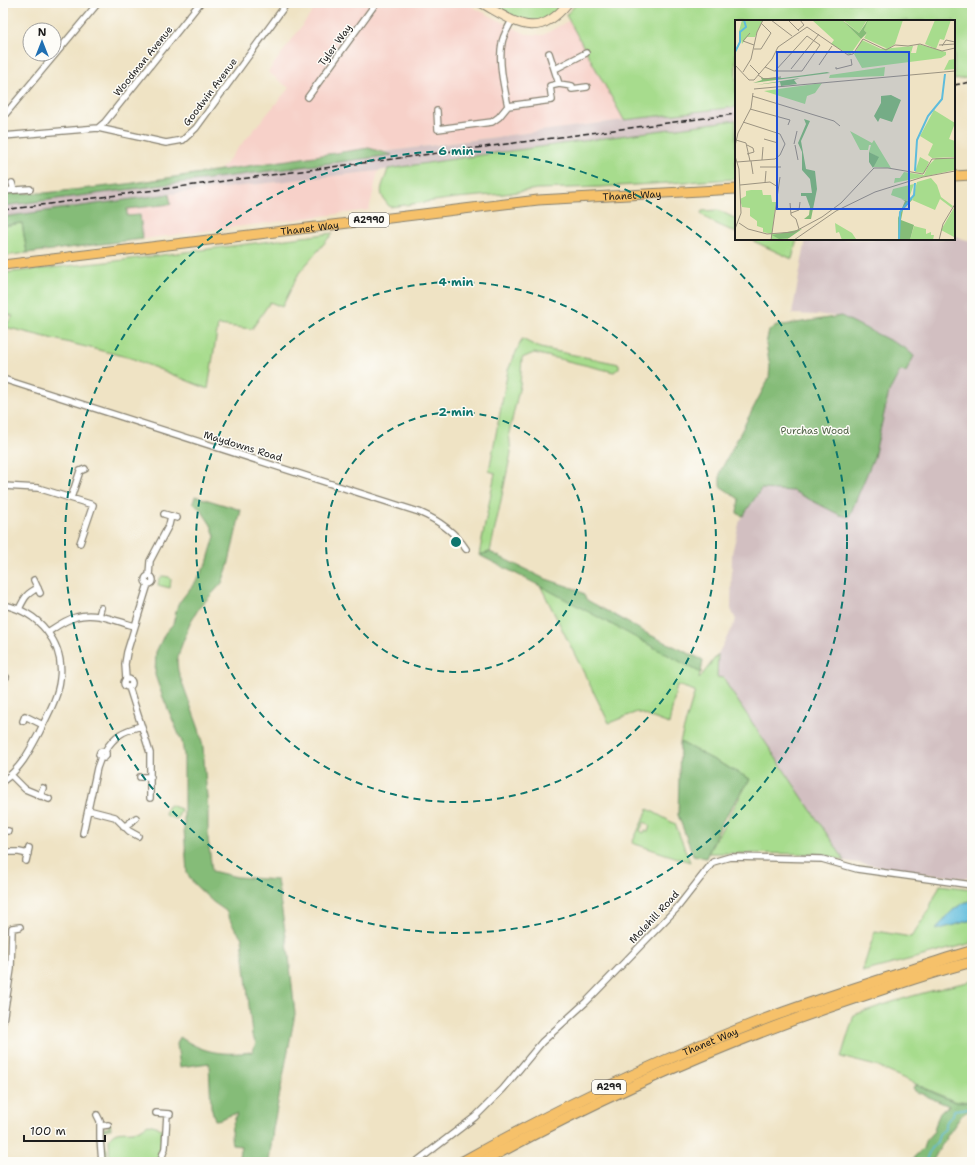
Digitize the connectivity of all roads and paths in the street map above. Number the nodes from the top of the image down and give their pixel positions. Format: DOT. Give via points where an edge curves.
graph roads {
  1 [pos="98,3"];
  2 [pos="200,3"];
  3 [pos="286,3"];
  4 [pos="376,3"];
  5 [pos="481,3"];
  6 [pos="568,3"];
  7 [pos="512,20"];
  8 [pos="549,53"];
  9 [pos="586,53"];
  10 [pos="555,69"];
  11 [pos="559,84"];
  12 [pos="587,87"];
  13 [pos="308,97"];
  14 [pos="508,106"];
  15 [pos="437,111"];
  16 [pos="3,117"];
  17 [pos="98,128"];
  18 [pos="4,136"];
  19 [pos="972,175"];
  20 [pos="955,176"];
  21 [pos="12,183"];
  22 [pos="30,189"];
  23 [pos="735,189"];
  24 [pos="14,190"];
  25 [pos="3,191"];
  26 [pos="3,266"];
  27 [pos="3,379"];
  28 [pos="85,469"];
  29 [pos="3,486"];
  30 [pos="71,498"];
  31 [pos="164,514"];
  32 [pos="80,543"];
  33 [pos="466,549"];
  34 [pos="34,580"];
  35 [pos="3,605"];
  36 [pos="101,608"];
  37 [pos="19,609"];
  38 [pos="99,616"];
  39 [pos="134,626"];
  40 [pos="48,632"];
  41 [pos="23,721"];
  42 [pos="43,725"];
  43 [pos="141,726"];
  44 [pos="11,775"];
  45 [pos="140,777"];
  46 [pos="150,777"];
  47 [pos="3,781"];
  48 [pos="43,788"];
  49 [pos="40,796"];
  50 [pos="150,798"];
  51 [pos="49,799"];
  52 [pos="88,810"];
  53 [pos="136,818"];
  54 [pos="124,827"];
  55 [pos="83,833"];
  56 [pos="138,836"];
  57 [pos="29,848"];
  58 [pos="3,852"];
  59 [pos="28,854"];
  60 [pos="26,861"];
  61 [pos="972,885"];
  62 [pos="20,927"];
  63 [pos="972,951"];
  64 [pos="972,962"];
  65 [pos="5,996"];
  66 [pos="3,1021"];
  67 [pos="156,1113"];
  68 [pos="97,1115"];
  69 [pos="108,1125"];
  70 [pos="101,1126"];
  71 [pos="102,1162"];
  72 [pos="160,1162"];
  73 [pos="416,1162"];
  74 [pos="462,1162"];
  75 [pos="482,1162"];
  1 -- 16 [label="street"];
  2 -- 17 [label="street, Woodman Avenue"];
  3 -- 17 [label="street, Goodwin Avenue" via="196,128 182,140 166,143"];
  4 -- 13 [label="street, Tyler Way"];
  5 -- 7 [label="main road"];
  6 -- 7 [label="main road" via="548,22 532,26"];
  7 -- 14 [label="street" via="502,42 501,52"];
  8 -- 10 [label="street"];
  9 -- 10 [label="street"];
  10 -- 11 [label="street"];
  11 -- 12 [label="street" via="572,86 572,89"];
  11 -- 14 [label="street" via="550,86 552,100"];
  14 -- 15 [label="street" via="492,122 438,129"];
  17 -- 18 [label="street, Goodwin Avenue"];
  19 -- 20 [label="main road"];
  21 -- 24 [label="street"];
  22 -- 24 [label="street"];
  23 -- 26 [label="main road, Thanet Way / A2990" via="531,201"];
  24 -- 25 [label="street"];
  27 -- 33 [label="street, Maydowns Road" via="419,512 443,525"];
  28 -- 30 [label="street" via="80,471"];
  29 -- 30 [label="street" via="38,488"];
  30 -- 32 [label="street" via="93,505"];
  31 -- 39 [label="street" via="174,517 150,561 149,576 145,580 148,584"];
  34 -- 37 [label="street" via="39,590 29,592"];
  35 -- 37 [label="street"];
  36 -- 38 [label="street"];
  37 -- 40 [label="street" via="38,620"];
  38 -- 39 [label="street"];
  38 -- 40 [label="street" via="76,616"];
  39 -- 43 [label="street" via="127,652 124,685 129,687"];
  40 -- 42 [label="street" via="60,658 60,679 55,700"];
  41 -- 42 [label="street" via="25,716"];
  42 -- 44 [label="street" via="24,760"];
  43 -- 46 [label="street" via="150,754"];
  43 -- 52 [label="street" via="122,732 112,740 105,751 106,756 101,758 97,768"];
  44 -- 47 [label="street"];
  44 -- 49 [label="street" via="24,789"];
  45 -- 46 [label="street"];
  46 -- 50 [label="street"];
  48 -- 49 [label="street"];
  49 -- 51 [label="street"];
  52 -- 54 [label="street" via="115,817"];
  52 -- 55 [label="street"];
  53 -- 54 [label="street"];
  54 -- 56 [label="street"];
  57 -- 59 [label="street"];
  58 -- 59 [label="street"];
  59 -- 60 [label="street"];
  61 -- 73 [label="street, Molehill Road" via="857,869 822,859 730,857 713,862 677,908 586,1002 542,1042 503,1089 475,1117"];
  62 -- 65 [label="street" via="12,928 11,969"];
  63 -- 74 [label="highway, Thanet Way / A299" via="815,1001 721,1037 579,1100"];
  64 -- 75 [label="highway, Thanet Way / A299" via="813,1012 765,1030 582,1110"];
  65 -- 66 [label="street"];
  67 -- 72 [label="street" via="169,1114 165,1148"];
  68 -- 70 [label="street"];
  69 -- 70 [label="street"];
  70 -- 71 [label="street"];
}
